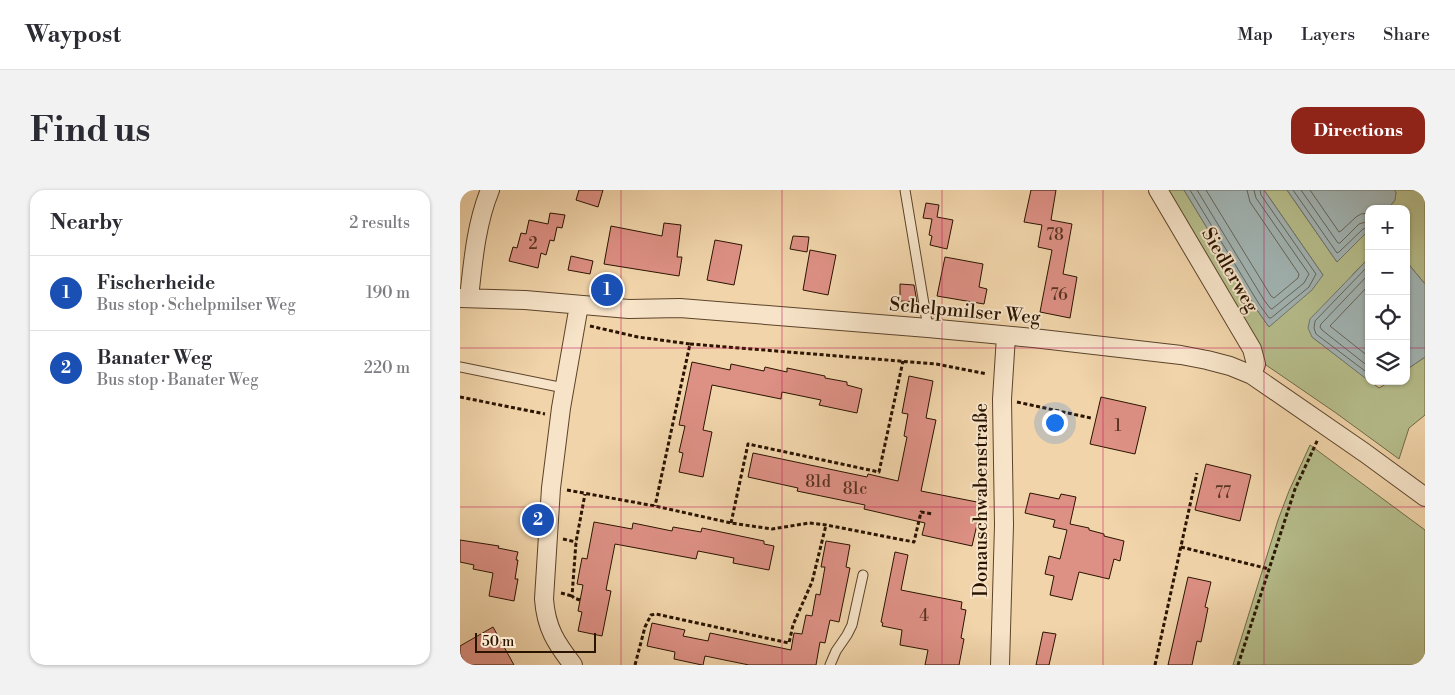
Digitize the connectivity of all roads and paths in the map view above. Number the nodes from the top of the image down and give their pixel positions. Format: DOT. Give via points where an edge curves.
graph roads {
  1 [pos="490,190"];
  2 [pos="905,190"];
  3 [pos="1158,190"];
  4 [pos="466,270"];
  5 [pos="465,298"];
  6 [pos="579,305"];
  7 [pos="576,323"];
  8 [pos="928,328"];
  9 [pos="1006,336"];
  10 [pos="690,344"];
  11 [pos="903,362"];
  12 [pos="460,367"];
  13 [pos="1252,375"];
  14 [pos="1002,376"];
  15 [pos="564,388"];
  16 [pos="460,397"];
  17 [pos="1002,398"];
  18 [pos="560,416"];
  19 [pos="1092,418"];
  20 [pos="1324,425"];
  21 [pos="1197,473"];
  22 [pos="551,488"];
  23 [pos="585,494"];
  24 [pos="1425,498"];
  25 [pos="655,506"];
  26 [pos="933,514"];
  27 [pos="731,523"];
  28 [pos="826,525"];
  29 [pos="1181,547"];
  30 [pos="1269,569"];
  31 [pos="863,575"];
  32 [pos="580,600"];
  33 [pos="573,665"];
  34 [pos="635,665"];
  35 [pos="830,665"];
  36 [pos="1000,665"];
  37 [pos="1155,665"];
  38 [pos="1238,665"];
  1 -- 4 [label="street"];
  2 -- 8 [label="lane"];
  3 -- 13 [label="street, Siedlerweg" via="1252,349 1256,364"];
  4 -- 5 [label="street"];
  5 -- 6 [label="street, Schelpmilser Weg"];
  6 -- 7 [label="street"];
  6 -- 8 [label="street, Schelpmilser Weg" via="629,309 680,308"];
  7 -- 10 [label="path" via="638,337"];
  7 -- 15 [label="street"];
  8 -- 9 [label="street, Schelpmilser Weg"];
  9 -- 13 [label="street, Schelpmilser Weg" via="1181,355 1230,366"];
  9 -- 14 [label="street, Donauschwabenstraße"];
  10 -- 11 [label="path"];
  10 -- 25 [label="path"];
  11 -- 14 [label="path" via="936,364"];
  11 -- 27 [label="path" via="879,472 748,444"];
  12 -- 15 [label="lane"];
  13 -- 20 [label="street, Schelpmilser Weg"];
  14 -- 17 [label="street, Donauschwabenstraße"];
  15 -- 18 [label="street"];
  16 -- 18 [label="path"];
  17 -- 19 [label="path"];
  17 -- 36 [label="street, Donauschwabenstraße" via="1004,525"];
  18 -- 22 [label="street"];
  20 -- 24 [label="street, Schelpmilser Weg"];
  20 -- 30 [label="path" via="1295,489"];
  21 -- 29 [label="path"];
  22 -- 23 [label="path"];
  22 -- 33 [label="street" via="545,614 556,643"];
  23 -- 25 [label="path"];
  23 -- 32 [label="path" via="576,542 572,596"];
  25 -- 27 [label="path"];
  26 -- 28 [label="path" via="921,512 914,542"];
  27 -- 28 [label="path" via="772,529 809,523"];
  28 -- 34 [label="path" via="812,582 789,642 656,614 651,615 645,627"];
  29 -- 30 [label="path"];
  29 -- 37 [label="path"];
  30 -- 38 [label="path"];
  31 -- 35 [label="lane" via="852,625"];
}
